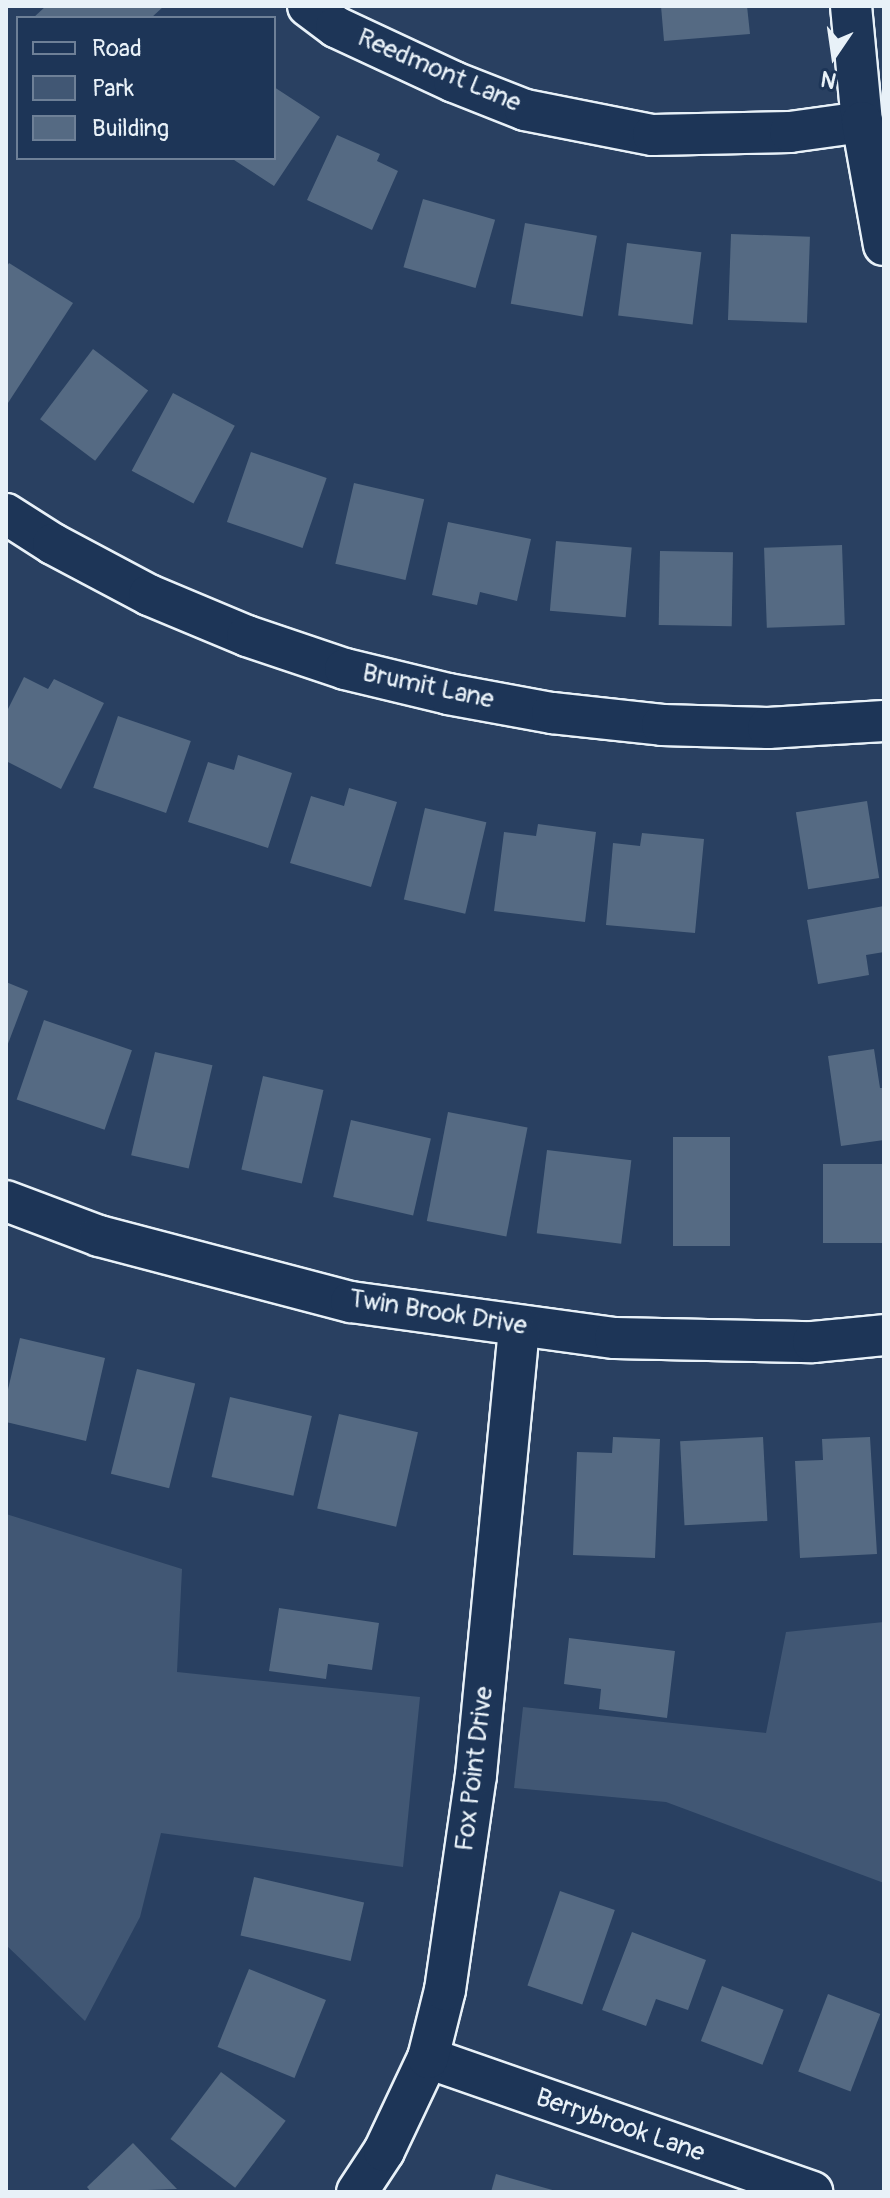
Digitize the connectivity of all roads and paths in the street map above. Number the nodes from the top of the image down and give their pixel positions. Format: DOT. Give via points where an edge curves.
graph roads {
  1 [pos="308,6"];
  2 [pos="851,6"];
  3 [pos="862,122"];
  4 [pos="884,245"];
  5 [pos="6,514"];
  6 [pos="884,721"];
  7 [pos="6,1201"];
  8 [pos="519,1326"];
  9 [pos="884,1335"];
  10 [pos="428,2058"];
  11 [pos="357,2192"];
  12 [pos="812,2192"];
  1 -- 3 [label="street, Reedmont Lane" via="336,27 525,110 653,135 790,132"];
  2 -- 3 [label="street"];
  3 -- 4 [label="street"];
  5 -- 6 [label="street, Brumit Lane" via="149,595 247,636 345,669 448,694 662,725 768,728"];
  7 -- 8 [label="street, Twin Brook Drive" via="99,1236 351,1302"];
  8 -- 9 [label="street, Twin Brook Drive" via="615,1338 813,1342"];
  8 -- 10 [label="street, Fox Point Drive" via="476,1775 445,1990"];
  10 -- 11 [label="street, Fox Point Drive" via="384,2151"];
  10 -- 12 [label="street, Berrybrook Lane"];
}
